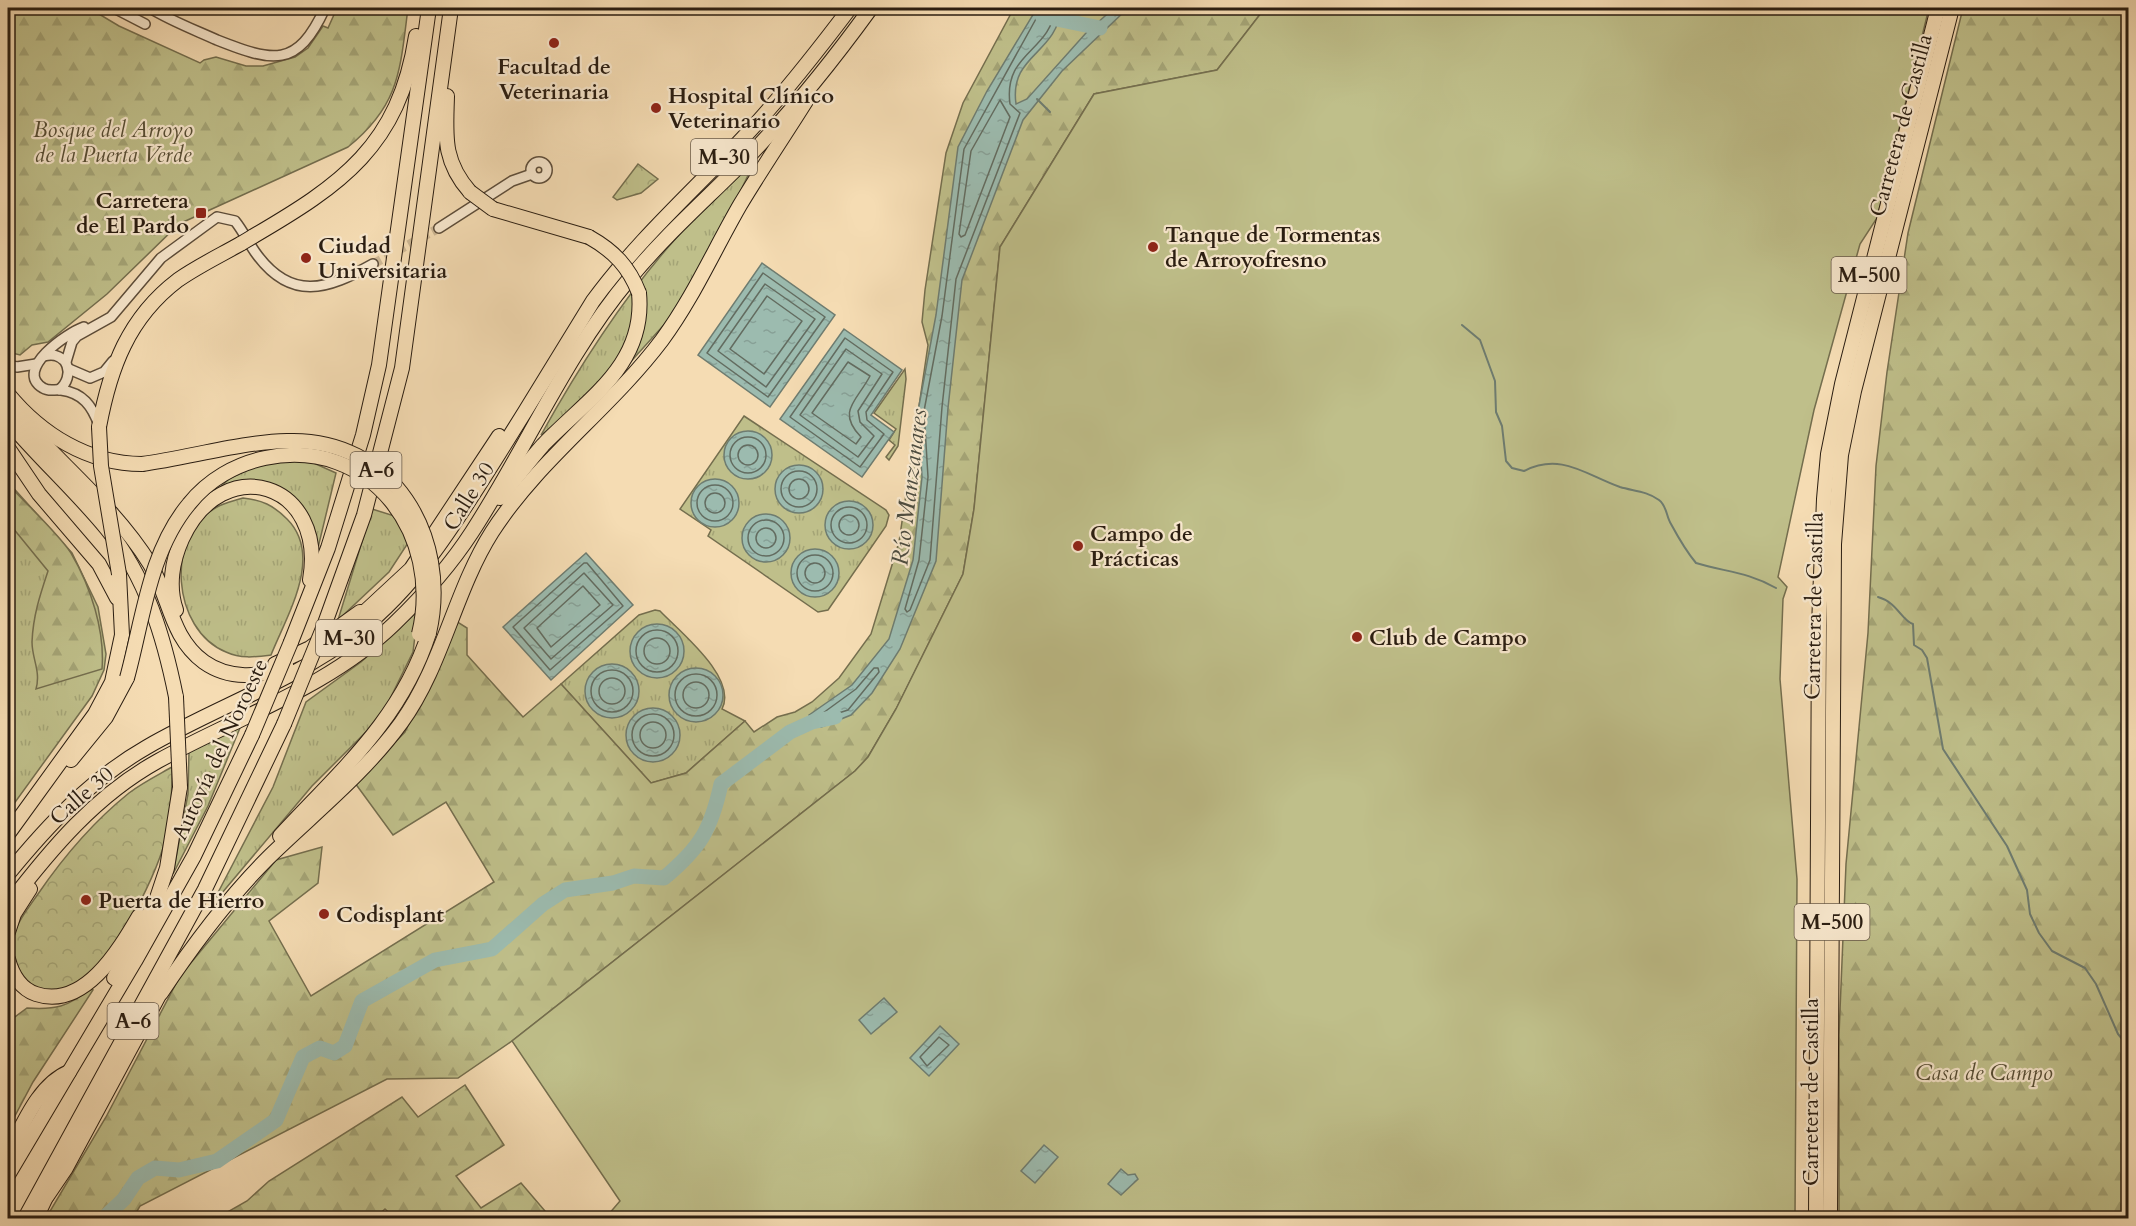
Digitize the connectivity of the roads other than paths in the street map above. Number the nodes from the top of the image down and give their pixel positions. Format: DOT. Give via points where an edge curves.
graph roads {
  1 [pos="114,8"];
  2 [pos="150,8"];
  3 [pos="325,8"];
  4 [pos="420,8"];
  5 [pos="429,8"];
  6 [pos="451,8"];
  7 [pos="850,8"];
  8 [pos="871,8"];
  9 [pos="1938,8"];
  10 [pos="1952,8"];
  11 [pos="449,23"];
  12 [pos="145,24"];
  13 [pos="828,67"];
  14 [pos="531,174"];
  15 [pos="439,228"];
  16 [pos="373,264"];
  17 [pos="593,301"];
  18 [pos="120,308"];
  19 [pos="123,343"];
  20 [pos="44,356"];
  21 [pos="36,363"];
  22 [pos="8,365"];
  23 [pos="68,365"];
  24 [pos="59,390"];
  25 [pos="8,394"];
  26 [pos="8,404"];
  27 [pos="8,421"];
  28 [pos="99,427"];
  29 [pos="8,448"];
  30 [pos="472,532"];
  31 [pos="1827,545"];
  32 [pos="411,569"];
  33 [pos="305,606"];
  34 [pos="123,618"];
  35 [pos="1826,626"];
  36 [pos="424,633"];
  37 [pos="70,829"];
  38 [pos="8,836"];
  39 [pos="172,843"];
  40 [pos="8,874"];
  41 [pos="8,905"];
  42 [pos="8,933"];
  43 [pos="8,959"];
  44 [pos="161,993"];
  45 [pos="82,1048"];
  46 [pos="69,1072"];
  47 [pos="8,1153"];
  48 [pos="9,1173"];
  49 [pos="43,1194"];
  50 [pos="25,1218"];
  51 [pos="36,1218"];
  52 [pos="1816,1218"];
  53 [pos="1830,1218"];
  1 -- 12 [label="street"];
  2 -- 3 [label="street" via="263,56 296,50 313,33"];
  4 -- 19 [label="highway" via="405,82 377,139 354,167 333,186 180,279 162,294"];
  5 -- 33 [label="highway, Autovía del Noroeste / A-6" via="379,365 363,435 328,548"];
  6 -- 11 [label="highway, A-6"];
  7 -- 17 [label="highway, Calle 30 / M-30" via="743,139 619,266"];
  8 -- 13 [label="highway, Calle 30 / M-30"];
  9 -- 31 [label="highway, Carretera de Castilla / M-500" via="1842,384 1828,454"];
  10 -- 31 [label="highway, Carretera de Castilla / M-500" via="1854,391"];
  11 -- 30 [label="highway, bridge" via="447,151 458,179 493,209 603,244 623,263 639,293 639,328 623,363 543,445"];
  11 -- 49 [label="highway, Autovía del Noroeste / A-6, bridge" via="402,368 364,515 284,724 205,889"];
  13 -- 30 [label="highway, Calle 30 / M-30" via="752,153 629,279 581,348"];
  13 -- 44 [label="highway" via="739,207 662,340 532,479 494,530 470,574 427,681 400,724 352,778 230,899"];
  14 -- 15 [label="street" via="512,181"];
  16 -- 18 [label="street" via="329,286 302,286 268,267 235,221 217,217 161,258"];
  17 -- 32 [label="highway" via="580,311"];
  17 -- 40 [label="highway, Calle 30 / M-30" via="450,532 396,599 338,646 146,747 93,784 44,830"];
  18 -- 20 [label="street" via="68,334"];
  18 -- 23 [label="street" via="101,324 77,336"];
  19 -- 23 [label="street" via="108,368 98,376 82,377"];
  19 -- 28 [label="highway" via="107,384"];
  20 -- 21 [label="street"];
  20 -- 23 [label="street" via="58,356"];
  21 -- 22 [label="street"];
  21 -- 24 [label="street" via="34,372 42,387"];
  23 -- 24 [label="street" via="65,385"];
  24 -- 28 [label="street" via="84,398"];
  25 -- 36 [label="highway, bridge" via="33,422 73,448 108,461 142,464 287,441 316,443 364,461 406,500 426,537 435,597"];
  26 -- 32 [label="highway" via="125,531 150,565 179,634 193,652 216,669 231,674 258,674 312,652 367,612"];
  27 -- 39 [label="highway, bridge" via="108,530 133,567 157,622 176,697 180,787"];
  28 -- 34 [label="highway, bridge"];
  29 -- 34 [label="highway" via="39,494 108,576"];
  30 -- 37 [label="highway, Calle 30 / M-30" via="424,593 391,627 353,657 312,683 156,762 117,788"];
  31 -- 35 [label="highway, Carretera de Castilla / M-500"];
  32 -- 33 [label="highway" via="310,648 281,663 234,668 197,647 187,635 174,604 175,553 203,507 217,496 254,487 267,488 286,500 303,519 312,541"];
  33 -- 45 [label="highway, Autovía del Noroeste / A-6, bridge" via="252,735 194,856"];
  34 -- 38 [label="highway" via="117,666 104,698"];
  35 -- 52 [label="highway, Carretera de Castilla / M-500"];
  35 -- 53 [label="highway, Carretera de Castilla / M-500"];
  36 -- 38 [label="highway, bridge" via="421,563 412,534 379,488 324,458 285,454 234,468 203,489 168,538 155,568 127,678 106,717"];
  36 -- 44 [label="highway" via="383,711 314,799 225,896"];
  37 -- 41 [label="highway, Calle 30 / M-30"];
  37 -- 42 [label="highway" via="14,914"];
  39 -- 43 [label="highway" via="150,896 127,936 85,985 58,996 40,995 24,987 12,973"];
  39 -- 45 [label="highway" via="156,901 101,1001"];
  44 -- 49 [label="highway" via="66,1168"];
  45 -- 46 [label="highway, Autovía del Noroeste / A-6"];
  46 -- 47 [label="highway, A-6" via="54,1078"];
  46 -- 48 [label="highway, Autovía del Noroeste / A-6"];
  49 -- 50 [label="highway, Autovía del Noroeste / A-6"];
  49 -- 51 [label="highway, Autovía del Noroeste / A-6"];
}
